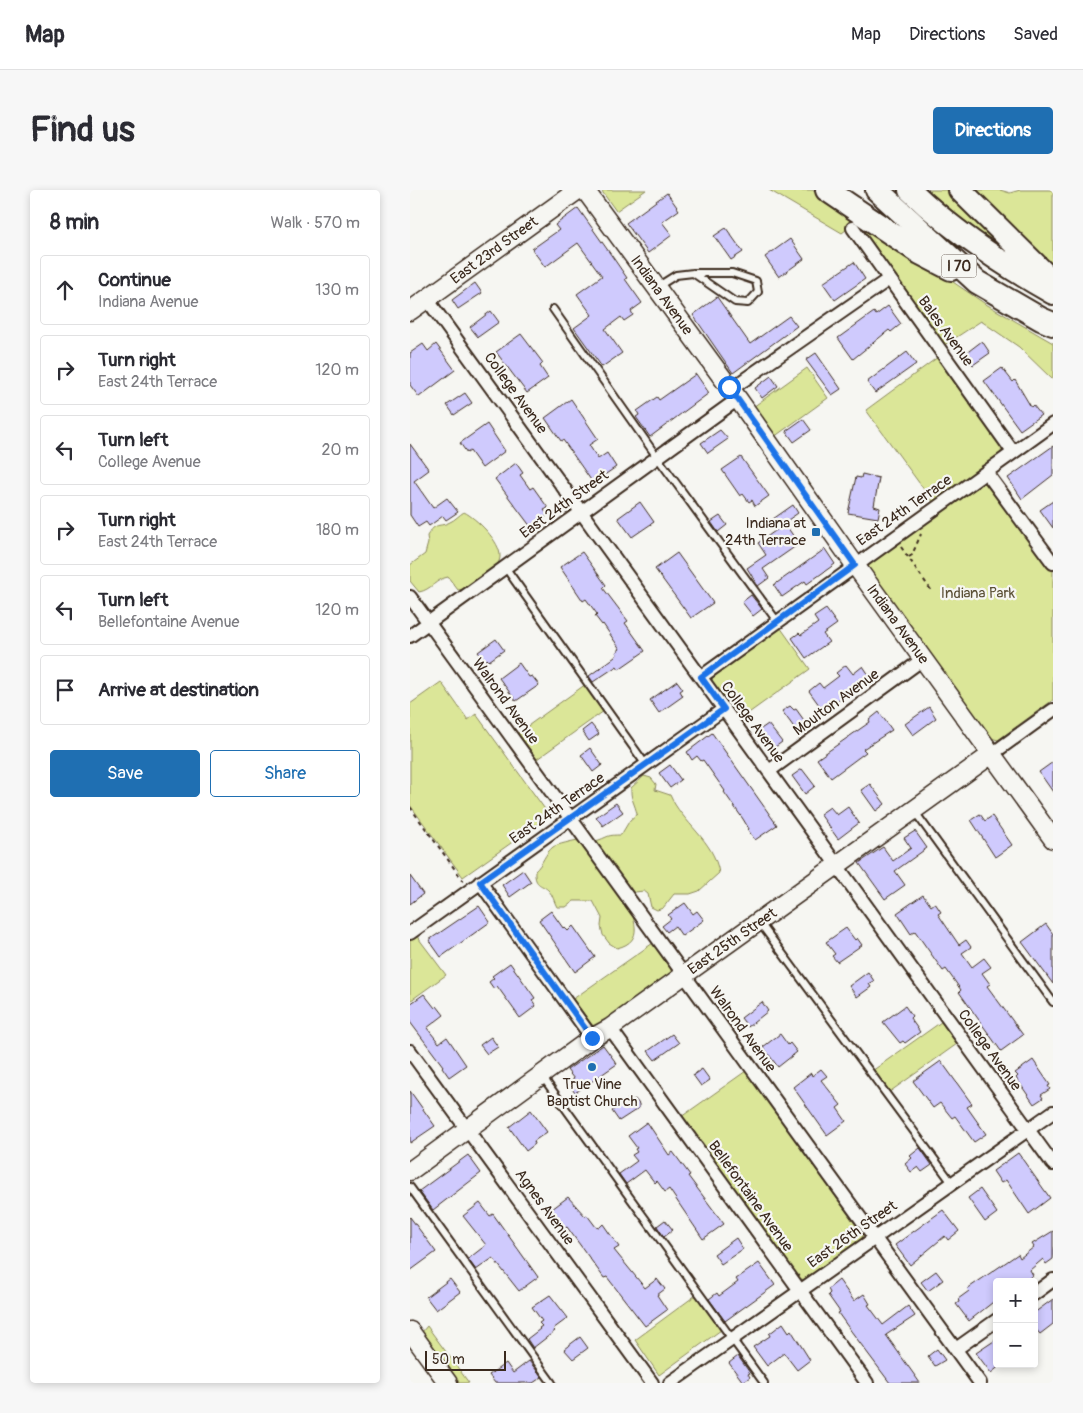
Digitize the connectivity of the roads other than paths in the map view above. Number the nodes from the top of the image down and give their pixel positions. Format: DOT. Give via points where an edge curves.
graph roads {
  1 [pos="578,190"];
  2 [pos="585,190"];
  3 [pos="827,190"];
  4 [pos="877,190"];
  5 [pos="910,190"];
  6 [pos="960,190"];
  7 [pos="853,228"];
  8 [pos="693,273"];
  9 [pos="889,279"];
  10 [pos="977,282"];
  11 [pos="1053,282"];
  12 [pos="656,288"];
  13 [pos="1053,293"];
  14 [pos="427,299"];
  15 [pos="553,309"];
  16 [pos="410,311"];
  17 [pos="1053,324"];
  18 [pos="734,394"];
  19 [pos="1053,424"];
  20 [pos="1013,452"];
  21 [pos="657,457"];
  22 [pos="986,472"];
  23 [pos="582,512"];
  24 [pos="1053,563"];
  25 [pos="855,565"];
  26 [pos="505,567"];
  27 [pos="410,597"];
  28 [pos="777,621"];
  29 [pos="429,623"];
  30 [pos="410,636"];
  31 [pos="923,659"];
  32 [pos="701,677"];
  33 [pos="724,709"];
  34 [pos="1053,710"];
  35 [pos="992,754"];
  36 [pos="646,765"];
  37 [pos="769,771"];
  38 [pos="915,810"];
  39 [pos="572,818"];
  40 [pos="1053,839"];
  41 [pos="837,866"];
  42 [pos="480,882"];
  43 [pos="760,922"];
  44 [pos="410,933"];
  45 [pos="684,975"];
  46 [pos="1053,1002"];
  47 [pos="610,1028"];
  48 [pos="592,1038"];
  49 [pos="410,1051"];
  50 [pos="541,1075"];
  51 [pos="1053,1112"];
  52 [pos="468,1129"];
  53 [pos="1028,1130"];
  54 [pos="1053,1164"];
  55 [pos="410,1170"];
  56 [pos="952,1183"];
  57 [pos="410,1187"];
  58 [pos="875,1237"];
  59 [pos="1053,1280"];
  60 [pos="800,1290"];
  61 [pos="1038,1291"];
  62 [pos="993,1323"];
  63 [pos="410,1331"];
  64 [pos="732,1339"];
  65 [pos="956,1349"];
  66 [pos="448,1383"];
  67 [pos="552,1383"];
  68 [pos="652,1383"];
  69 [pos="670,1383"];
  70 [pos="764,1383"];
  71 [pos="867,1383"];
  72 [pos="980,1383"];
  1 -- 14 [label="street, East 23rd Street"];
  2 -- 12 [label="street, Indiana Avenue"];
  3 -- 10 [label="highway" via="920,253"];
  4 -- 10 [label="highway, I 70"];
  5 -- 13 [label="highway, I 70" via="965,236"];
  6 -- 11 [label="highway"];
  7 -- 9 [label="street, Bales Avenue"];
  8 -- 8 [label="lane" via="732,273 756,281 758,292 748,303 735,302"];
  8 -- 12 [label="lane" via="676,275"];
  9 -- 18 [label="street, East 24th Street"];
  9 -- 20 [label="street, Bales Avenue"];
  10 -- 17 [label="highway, I 70"];
  12 -- 18 [label="street, Indiana Avenue"];
  14 -- 16 [label="street, East 23rd Street"];
  14 -- 23 [label="street, College Avenue"];
  15 -- 21 [label="lane"];
  18 -- 21 [label="street, East 24th Street"];
  18 -- 25 [label="street, Indiana Avenue"];
  19 -- 20 [label="street, East 24th Terrace"];
  20 -- 22 [label="street, East 24th Terrace"];
  21 -- 23 [label="street, East 24th Street"];
  21 -- 28 [label="lane"];
  22 -- 24 [label="street"];
  22 -- 25 [label="street, East 24th Terrace"];
  23 -- 26 [label="street, East 24th Street"];
  23 -- 32 [label="street, College Avenue"];
  25 -- 28 [label="street, East 24th Terrace"];
  25 -- 31 [label="street, Indiana Avenue"];
  26 -- 29 [label="street, East 24th Street"];
  26 -- 36 [label="lane"];
  27 -- 29 [label="street, Walrond Avenue"];
  28 -- 32 [label="street, East 24th Terrace"];
  29 -- 30 [label="street, East 24th Street"];
  29 -- 39 [label="street, Walrond Avenue"];
  31 -- 35 [label="street, Indiana Avenue"];
  31 -- 37 [label="street, Moulton Avenue"];
  32 -- 33 [label="street, College Avenue"];
  33 -- 36 [label="street, East 24th Terrace"];
  33 -- 37 [label="street, College Avenue"];
  34 -- 35 [label="street, East 25th Street"];
  35 -- 38 [label="street, East 25th Street"];
  35 -- 40 [label="street, Indiana Avenue"];
  36 -- 39 [label="street, East 24th Terrace"];
  37 -- 41 [label="street, College Avenue"];
  38 -- 41 [label="street, East 25th Street"];
  38 -- 46 [label="lane"];
  39 -- 42 [label="street, East 24th Terrace"];
  39 -- 45 [label="street, Walrond Avenue"];
  41 -- 43 [label="street, East 25th Street"];
  41 -- 53 [label="street, College Avenue"];
  42 -- 44 [label="street, East 24th Terrace"];
  42 -- 48 [label="street"];
  43 -- 45 [label="street, East 25th Street"];
  43 -- 56 [label="lane"];
  45 -- 47 [label="street, East 25th Street"];
  45 -- 58 [label="street, Walrond Avenue"];
  47 -- 48 [label="street, East 25th Street"];
  47 -- 60 [label="street, Bellefontaine Avenue"];
  48 -- 50 [label="street, East 25th Street"];
  49 -- 52 [label="street, Agnes Avenue"];
  50 -- 52 [label="street, East 25th Street"];
  50 -- 64 [label="lane"];
  51 -- 53 [label="street, East 26th Street"];
  52 -- 55 [label="street, East 25th Street"];
  52 -- 68 [label="street, Agnes Avenue"];
  53 -- 54 [label="street, College Avenue"];
  53 -- 56 [label="street, East 26th Street"];
  56 -- 58 [label="street, East 26th Street"];
  57 -- 67 [label="lane"];
  58 -- 60 [label="street, East 26th Street"];
  58 -- 65 [label="street, Walrond Avenue"];
  59 -- 61 [label="street"];
  60 -- 64 [label="street, East 26th Street"];
  60 -- 71 [label="street, Bellefontaine Avenue"];
  62 -- 65 [label="street"];
  63 -- 66 [label="street"];
  64 -- 69 [label="street, East 26th Street"];
  64 -- 70 [label="lane"];
  65 -- 72 [label="street, Walrond Avenue"];
}
